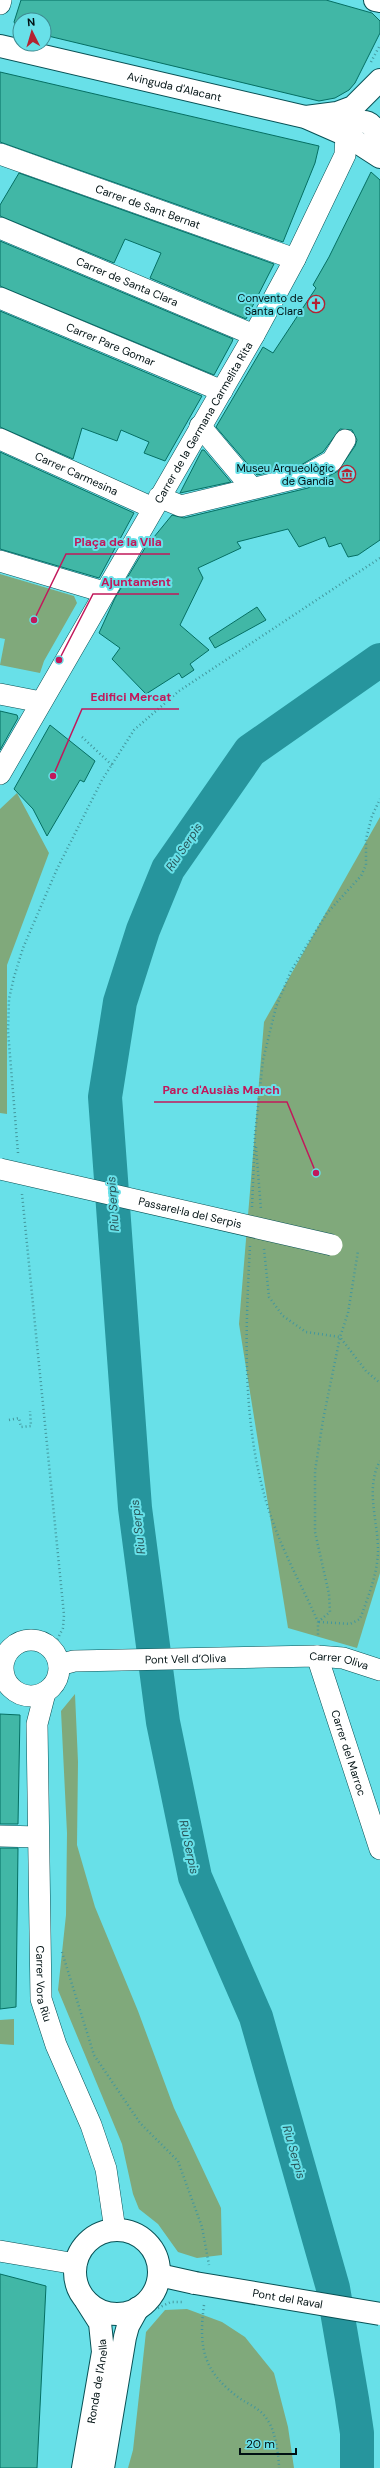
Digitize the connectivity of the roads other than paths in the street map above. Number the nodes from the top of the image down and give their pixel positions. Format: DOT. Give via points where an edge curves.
graph roads {
  1 [pos="1,0"];
  2 [pos="375,0"];
  3 [pos="380,2"];
  4 [pos="0,4"];
  5 [pos="0,46"];
  6 [pos="380,80"];
  7 [pos="380,92"];
  8 [pos="305,117"];
  9 [pos="365,121"];
  10 [pos="346,136"];
  11 [pos="0,154"];
  12 [pos="379,155"];
  13 [pos="0,228"];
  14 [pos="295,259"];
  15 [pos="0,298"];
  16 [pos="254,335"];
  17 [pos="222,391"];
  18 [pos="200,426"];
  19 [pos="0,439"];
  20 [pos="344,440"];
  21 [pos="252,488"];
  22 [pos="156,503"];
  23 [pos="0,561"];
  24 [pos="104,592"];
  25 [pos="0,694"];
  26 [pos="41,702"];
  27 [pos="0,774"];
  28 [pos="0,1169"];
  29 [pos="332,1245"];
  30 [pos="297,1656"];
  31 [pos="317,1656"];
  32 [pos="62,1659"];
  33 [pos="2,1661"];
  34 [pos="380,1670"];
  35 [pos="45,1693"];
  36 [pos="21,1695"];
  37 [pos="37,1724"];
  38 [pos="0,1836"];
  39 [pos="38,1837"];
  40 [pos="380,1850"];
  41 [pos="115,2230"];
  42 [pos="0,2251"];
  43 [pos="76,2264"];
  44 [pos="159,2275"];
  45 [pos="84,2298"];
  46 [pos="138,2308"];
  47 [pos="380,2314"];
  48 [pos="83,2468"];
  49 [pos="103,2468"];
  1 -- 4 [label="street"];
  2 -- 3 [label="street"];
  5 -- 8 [label="street, Avinguda d'Alacant"];
  6 -- 8 [label="street" via="363,100 349,109"];
  7 -- 9 [label="street"];
  8 -- 10 [label="street, Avinguda d'Alacant"];
  9 -- 10 [label="street" via="356,122 345,129"];
  9 -- 12 [label="street, Avinguda d'Alacant" via="377,134"];
  10 -- 12 [label="street, Avinguda d'Alacant"];
  10 -- 14 [label="street, Carrer de la Germana Carmelita Rita" via="345,155"];
  11 -- 14 [label="street, Carrer de Sant Bernat"];
  13 -- 16 [label="street, Carrer de Santa Clara"];
  14 -- 16 [label="street, Carrer de la Germana Carmelita Rita"];
  15 -- 17 [label="street, Carrer Pare Gomar"];
  16 -- 17 [label="street, Carrer de la Germana Carmelita Rita"];
  17 -- 18 [label="street, Carrer de la Germana Carmelita Rita"];
  18 -- 21 [label="street"];
  18 -- 22 [label="street, Carrer de la Germana Carmelita Rita"];
  19 -- 22 [label="street, Carrer Carmesina"];
  20 -- 21 [label="street, Carrer Carmesina" via="332,461 305,476"];
  21 -- 22 [label="street, Carrer Carmesina" via="181,506"];
  22 -- 24 [label="street, Carrer de la Germana Carmelita Rita"];
  23 -- 24 [label="street"];
  24 -- 26 [label="street, Carrer de la Germana Carmelita Rita"];
  25 -- 26 [label="street"];
  26 -- 27 [label="street, Carrer de la Germana Carmelita Rita"];
  28 -- 29 [label="street, Passarel·la del Serpis, bridge"];
  30 -- 31 [label="street, Carrer Oliva"];
  30 -- 32 [label="street, Pont Vell d’Oliva"];
  31 -- 34 [label="street, Carrer Oliva" via="343,1658"];
  31 -- 40 [label="street, Carrer del Marroc"];
  32 -- 33 [label="street" via="41,1642 27,1641 12,1647"];
  32 -- 35 [label="street" via="56,1681"];
  33 -- 36 [label="street" via="8,1685"];
  35 -- 36 [label="street"];
  35 -- 37 [label="street, Carrer Vora Riu"];
  36 -- 37 [label="street, Carrer Vora Riu"];
  37 -- 39 [label="street, Carrer Vora Riu"];
  38 -- 39 [label="street"];
  39 -- 41 [label="street, Carrer Vora Riu" via="41,1999 106,2168"];
  41 -- 43 [label="street" via="94,2237 85,2244"];
  41 -- 44 [label="street" via="127,2231 147,2243 154,2252"];
  42 -- 43 [label="street"];
  43 -- 45 [label="street" via="75,2276"];
  44 -- 46 [label="street" via="156,2288 148,2300"];
  44 -- 47 [label="street, Pont del Raval, bridge" via="202,2275"];
  45 -- 46 [label="street" via="104,2312 115,2314"];
  45 -- 48 [label="street, Ronda de l'Anella" via="100,2324 103,2352"];
  46 -- 49 [label="street, Ronda de l'Anella" via="125,2337"];
}
